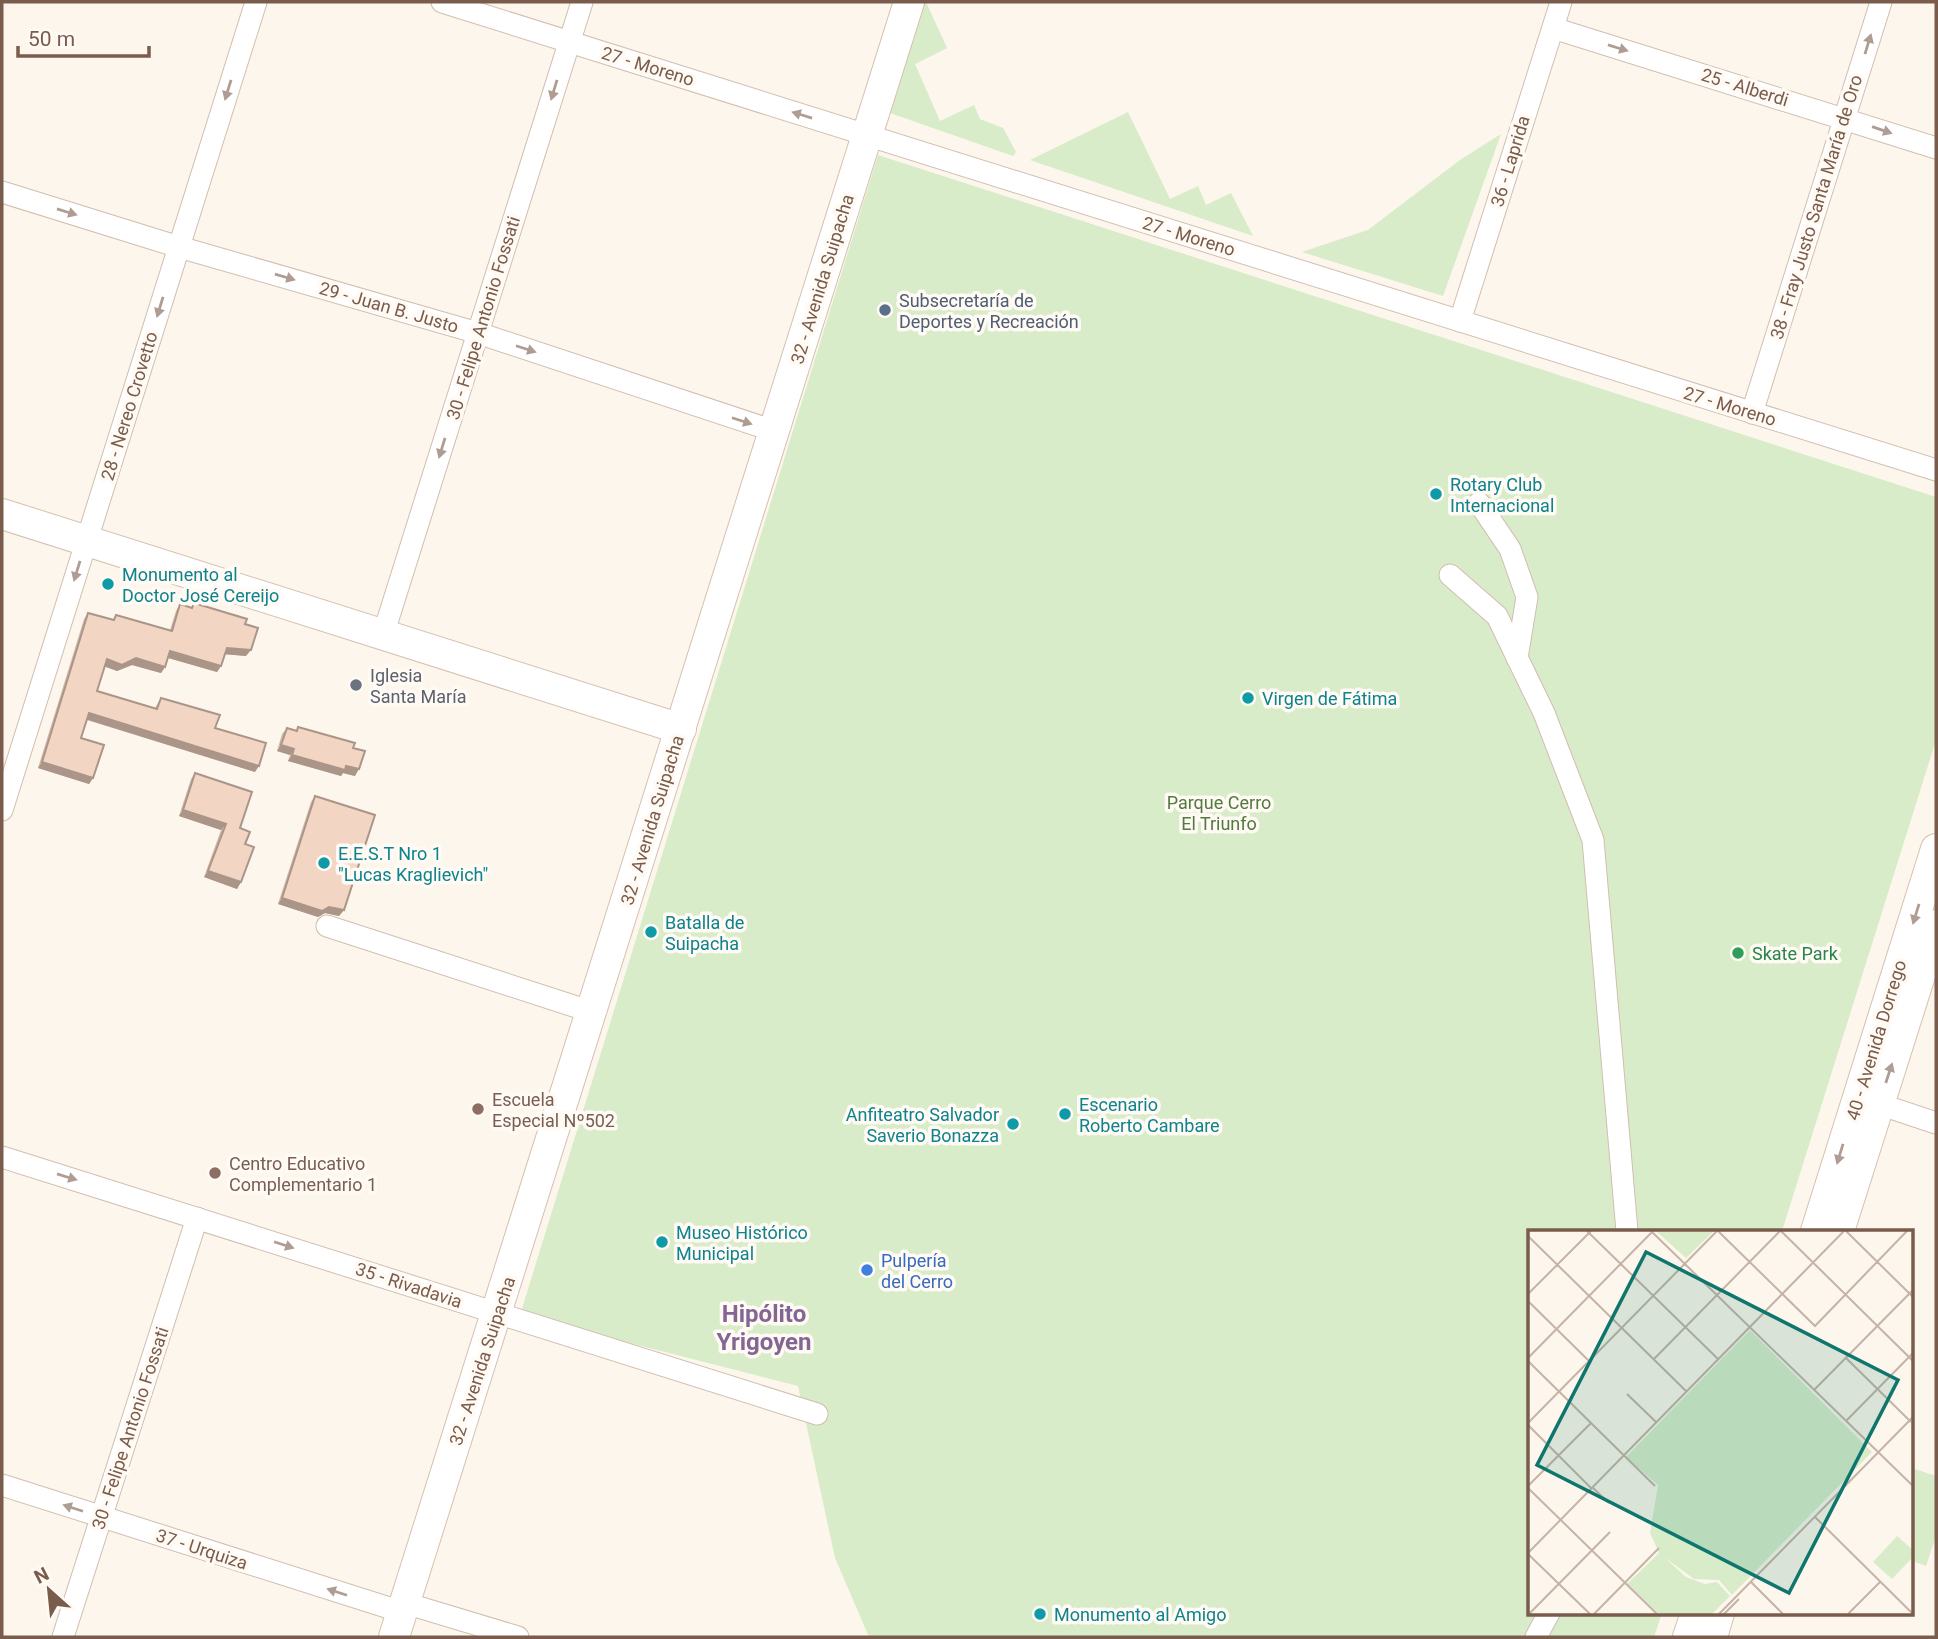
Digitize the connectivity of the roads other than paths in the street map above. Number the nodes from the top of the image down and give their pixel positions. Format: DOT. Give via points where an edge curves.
graph roads {
  1 [pos="256,2"];
  2 [pos="442,2"];
  3 [pos="582,2"];
  4 [pos="909,2"];
  5 [pos="1560,2"];
  6 [pos="1881,2"];
  7 [pos="1553,28"];
  8 [pos="569,42"];
  9 [pos="1844,118"];
  10 [pos="867,135"];
  11 [pos="1936,148"];
  12 [pos="2,192"];
  13 [pos="179,247"];
  14 [pos="1460,321"];
  15 [pos="478,333"];
  16 [pos="1752,412"];
  17 [pos="774,431"];
  18 [pos="1936,470"];
  19 [pos="1479,503"];
  20 [pos="2,514"];
  21 [pos="86,541"];
  22 [pos="1450,575"];
  23 [pos="383,635"];
  24 [pos="1517,658"];
  25 [pos="681,729"];
  26 [pos="2,810"];
  27 [pos="1936,849"];
  28 [pos="1936,925"];
  29 [pos="327,926"];
  30 [pos="592,1012"];
  31 [pos="1869,1101"];
  32 [pos="1936,1123"];
  33 [pos="2,1157"];
  34 [pos="197,1218"];
  35 [pos="1628,1230"];
  36 [pos="1816,1230"];
  37 [pos="1839,1230"];
  38 [pos="498,1313"];
  39 [pos="817,1413"];
  40 [pos="2,1485"];
  41 [pos="102,1517"];
  42 [pos="1548,1614"];
  43 [pos="1696,1614"];
  44 [pos="1719,1614"];
  45 [pos="400,1618"];
  46 [pos="63,1637"];
  47 [pos="518,1637"];
  48 [pos="1536,1637"];
  49 [pos="1688,1637"];
  50 [pos="1712,1637"];
  1 -- 13 [label="street, 28 - Nereo Crovetto, one-way"];
  2 -- 8 [label="street, 27 - Moreno"];
  3 -- 8 [label="street, 30 - Felipe Antonio Fossati"];
  4 -- 10 [label="street, 32 - Avenida Suipacha"];
  5 -- 7 [label="street, 36 - Laprida"];
  9 -- 6 [label="street, 38 - Fray Justo Santa María de Oro, one-way"];
  7 -- 9 [label="street, 25 - Alberdi, one-way"];
  7 -- 14 [label="street, 36 - Laprida"];
  10 -- 8 [label="street, 27 - Moreno, one-way"];
  8 -- 15 [label="street, 30 - Felipe Antonio Fossati, one-way"];
  9 -- 11 [label="street, 25 - Alberdi, one-way"];
  9 -- 16 [label="street, 38 - Fray Justo Santa María de Oro"];
  10 -- 14 [label="street, 27 - Moreno"];
  10 -- 17 [label="street, 32 - Avenida Suipacha"];
  12 -- 13 [label="street, 29 - Juan B. Justo, one-way"];
  13 -- 15 [label="street, 29 - Juan B. Justo, one-way"];
  13 -- 21 [label="street, 28 - Nereo Crovetto, one-way"];
  14 -- 16 [label="street, 27 - Moreno"];
  15 -- 17 [label="street, 29 - Juan B. Justo, one-way"];
  15 -- 23 [label="street, 30 - Felipe Antonio Fossati, one-way"];
  16 -- 18 [label="street, 27 - Moreno"];
  17 -- 25 [label="street, 32 - Avenida Suipacha"];
  19 -- 24 [label="street" via="1510,549 1527,597"];
  20 -- 21 [label="street"];
  21 -- 23 [label="street"];
  21 -- 26 [label="street, 28 - Nereo Crovetto, one-way"];
  22 -- 24 [label="street" via="1497,616"];
  23 -- 25 [label="street"];
  24 -- 35 [label="street" via="1544,713 1593,840"];
  25 -- 30 [label="street, 32 - Avenida Suipacha"];
  27 -- 31 [label="street, 40 - Avenida Dorrego, one-way"];
  31 -- 28 [label="street, 40 - Avenida Dorrego, one-way"];
  29 -- 30 [label="street"];
  30 -- 38 [label="street, 32 - Avenida Suipacha"];
  31 -- 32 [label="street"];
  31 -- 36 [label="street, 40 - Avenida Dorrego, one-way"];
  31 -- 37 [label="street, 40 - Avenida Dorrego"];
  33 -- 34 [label="street, 35 - Rivadavia, one-way"];
  34 -- 38 [label="street, 35 - Rivadavia, one-way"];
  34 -- 41 [label="street, 30 - Felipe Antonio Fossati"];
  38 -- 39 [label="street, 35 - Rivadavia"];
  38 -- 45 [label="street, 32 - Avenida Suipacha"];
  41 -- 40 [label="street, 37 - Urquiza, one-way"];
  45 -- 41 [label="street, 37 - Urquiza, one-way"];
  41 -- 46 [label="street, 30 - Felipe Antonio Fossati"];
  42 -- 48 [label="street"];
  43 -- 49 [label="street"];
  44 -- 50 [label="street"];
  45 -- 47 [label="street, 37 - Urquiza"];
}
